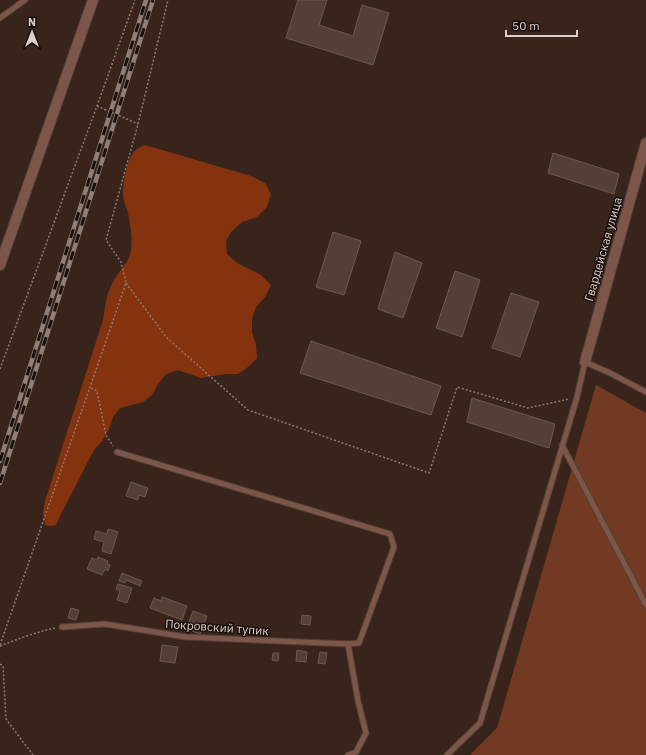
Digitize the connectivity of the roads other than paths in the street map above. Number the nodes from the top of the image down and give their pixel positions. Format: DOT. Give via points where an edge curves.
graph roads {
  1 [pos="25,0"];
  2 [pos="93,0"];
  3 [pos="0,18"];
  4 [pos="646,143"];
  5 [pos="0,265"];
  6 [pos="585,362"];
  7 [pos="646,392"];
  8 [pos="562,445"];
  9 [pos="117,452"];
  10 [pos="646,605"];
  11 [pos="62,627"];
  12 [pos="348,644"];
  13 [pos="450,754"];
  14 [pos="348,755"];
  1 -- 3 [label="lane"];
  2 -- 5 [label="street"];
  4 -- 6 [label="street, Гвардейская улица"];
  6 -- 7 [label="lane"];
  6 -- 8 [label="lane"];
  8 -- 10 [label="lane"];
  8 -- 13 [label="lane" via="480,723"];
  9 -- 12 [label="lane" via="390,534 394,547 359,643"];
  11 -- 12 [label="lane, Покровский тупик" via="105,624 186,637"];
  12 -- 14 [label="lane" via="366,733 356,752"];
}
